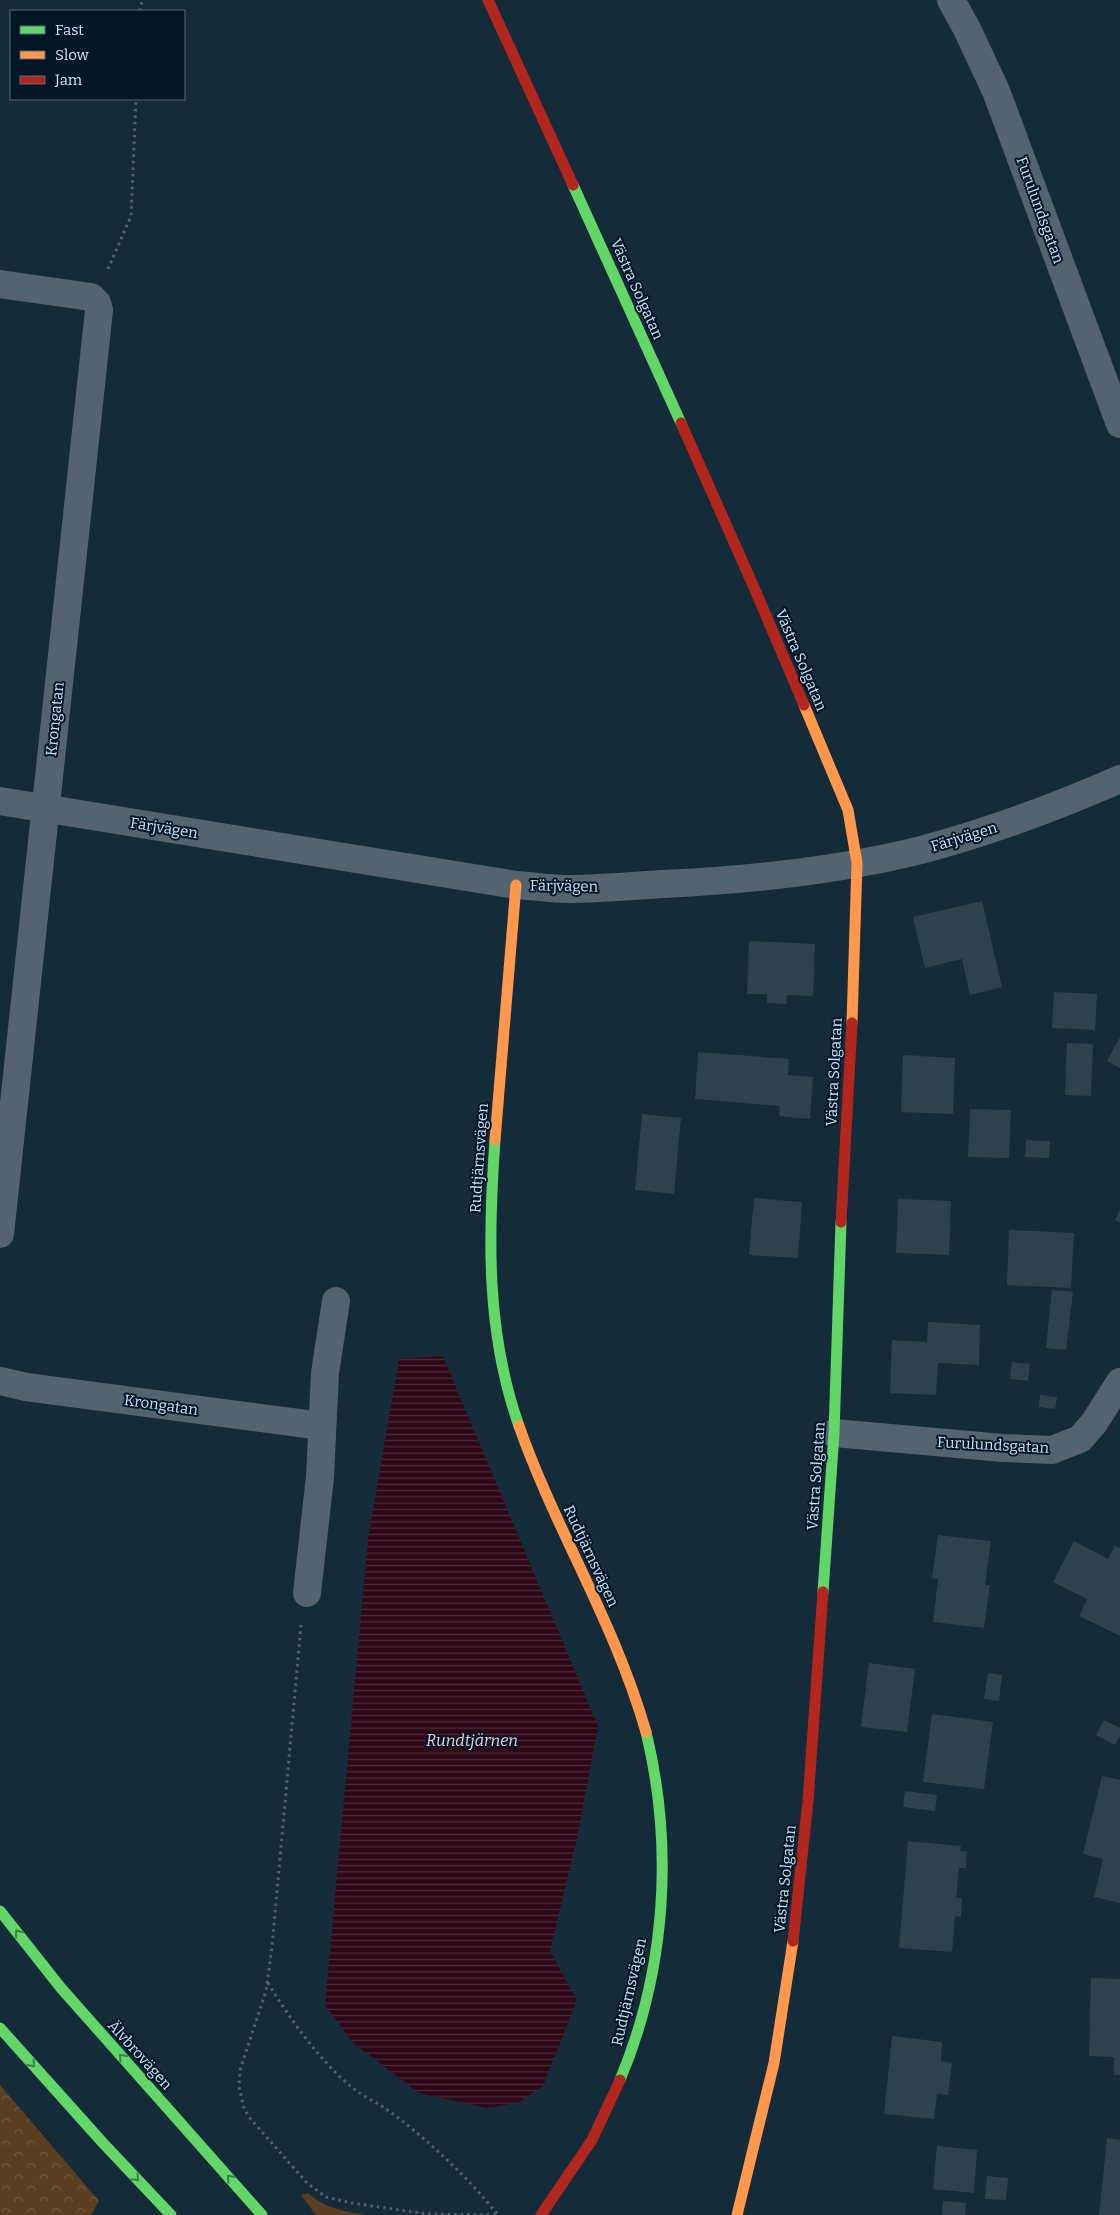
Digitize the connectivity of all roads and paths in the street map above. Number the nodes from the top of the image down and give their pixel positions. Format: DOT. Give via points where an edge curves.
graph roads {
  1 [pos="488,0"];
  2 [pos="951,0"];
  3 [pos="136,100"];
  4 [pos="0,284"];
  5 [pos="91,298"];
  6 [pos="1120,424"];
  7 [pos="1120,779"];
  8 [pos="0,801"];
  9 [pos="45,809"];
  10 [pos="857,863"];
  11 [pos="516,885"];
  12 [pos="0,1234"];
  13 [pos="336,1301"];
  14 [pos="0,1381"];
  15 [pos="1120,1382"];
  16 [pos="322,1426"];
  17 [pos="834,1433"];
  18 [pos="307,1593"];
  19 [pos="0,1910"];
  20 [pos="267,1982"];
  21 [pos="0,2028"];
  22 [pos="171,2215"];
  23 [pos="262,2215"];
  24 [pos="498,2215"];
  25 [pos="541,2215"];
  26 [pos="737,2215"];
  1 -- 10 [label="street, Västra Solgatan" via="756,592 848,810"];
  2 -- 6 [label="street, Furulundsgatan" via="996,91"];
  3 -- 5 [label="path" via="131,216 110,265"];
  4 -- 5 [label="street"];
  5 -- 9 [label="street, Krongatan" via="97,303 98,310"];
  7 -- 10 [label="street, Färjvägen" via="1074,800 1004,825 921,850"];
  8 -- 9 [label="street, Färjvägen"];
  9 -- 11 [label="street, Färjvägen"];
  9 -- 12 [label="street, Krongatan"];
  10 -- 11 [label="street, Färjvägen" via="722,881 569,889"];
  10 -- 17 [label="street, Västra Solgatan"];
  11 -- 25 [label="street, Rudtjärnsvägen" via="490,1194 490,1253 499,1351 519,1430 537,1477 614,1640 639,1709 652,1760 662,1822 664,1871 654,1960 624,2073 593,2139"];
  13 -- 16 [label="street" via="325,1373"];
  14 -- 16 [label="street, Krongatan"];
  15 -- 17 [label="street, Furulundsgatan" via="1080,1439 1052,1450"];
  16 -- 18 [label="street" via="320,1478"];
  17 -- 26 [label="street, Västra Solgatan" via="798,1907 774,2062"];
  18 -- 20 [label="path"];
  23 -- 19 [label="street, Älvbrovägen, one-way" via="61,1988"];
  20 -- 24 [label="path" via="288,2016 335,2072 432,2147"];
  20 -- 24 [label="path" via="240,2070 239,2087 248,2116 307,2183 326,2197 352,2203 427,2214"];
  21 -- 22 [label="street, one-way"];
}
